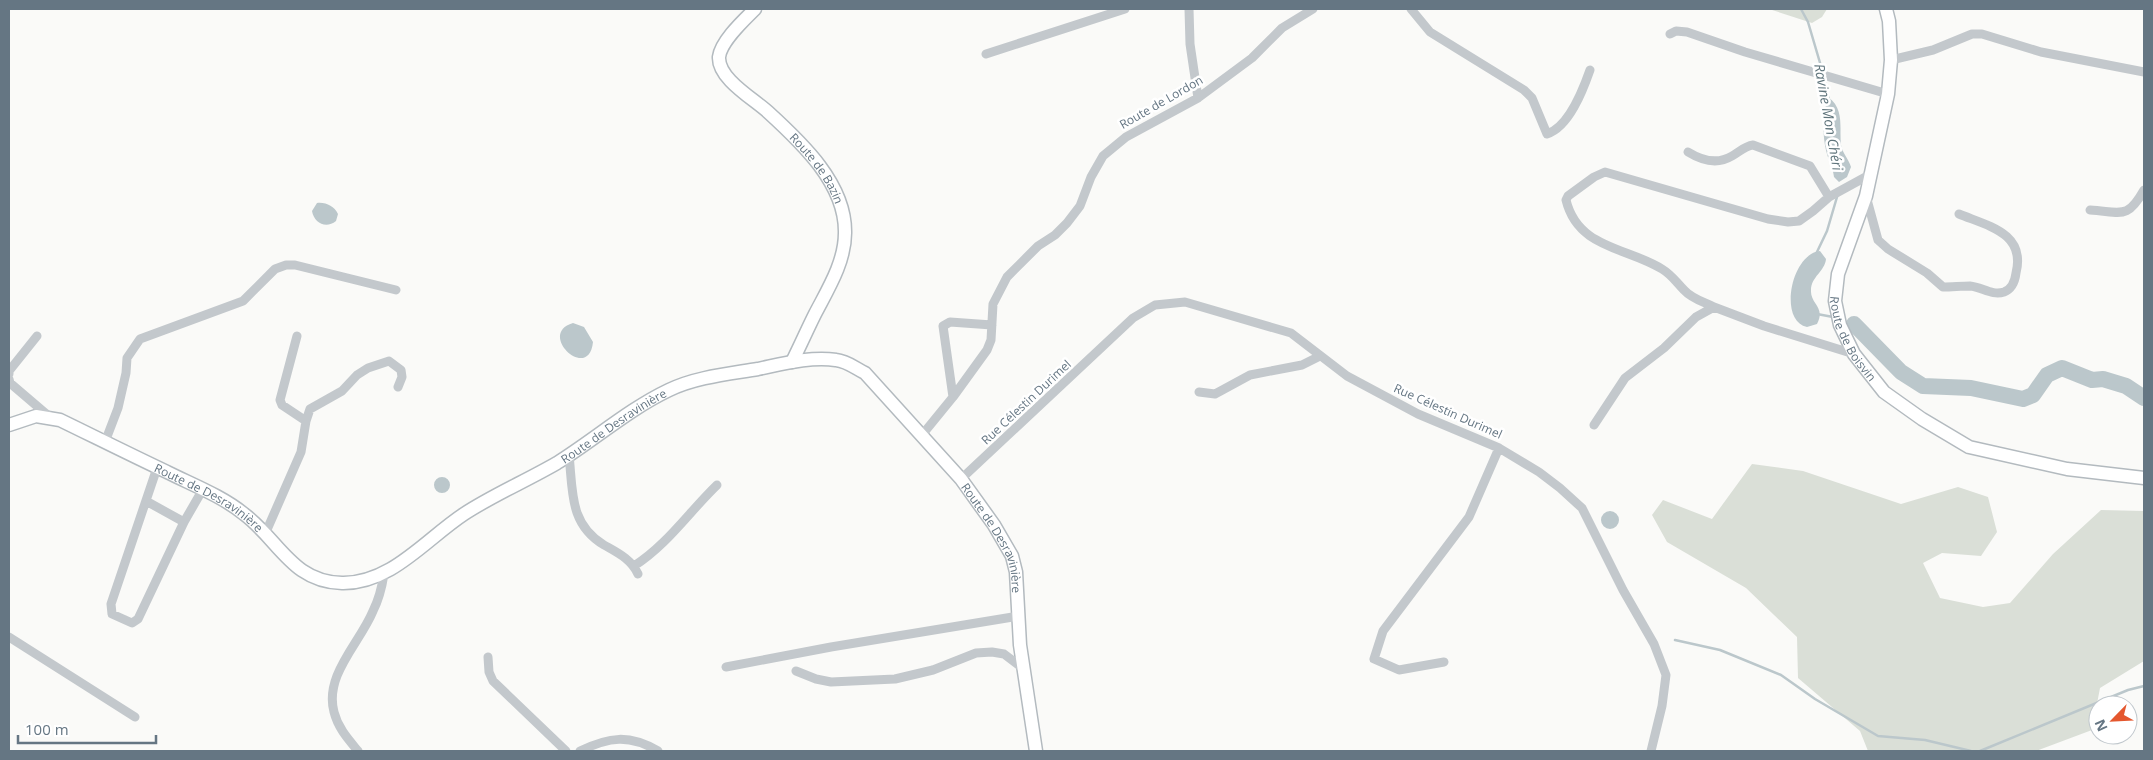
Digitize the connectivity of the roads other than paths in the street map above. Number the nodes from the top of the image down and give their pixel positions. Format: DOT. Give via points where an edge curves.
graph roads {
  1 [pos="755,9"];
  2 [pos="1125,9"];
  3 [pos="1189,9"];
  4 [pos="1313,9"];
  5 [pos="1411,9"];
  6 [pos="1886,9"];
  7 [pos="1670,34"];
  8 [pos="986,54"];
  9 [pos="1890,60"];
  10 [pos="1590,70"];
  11 [pos="2144,72"];
  12 [pos="1888,94"];
  13 [pos="1198,98"];
  14 [pos="1688,152"];
  15 [pos="1871,174"];
  16 [pos="2144,190"];
  17 [pos="1866,196"];
  18 [pos="1829,197"];
  19 [pos="2090,210"];
  20 [pos="1959,214"];
  21 [pos="396,290"];
  22 [pos="1714,307"];
  23 [pos="992,325"];
  24 [pos="37,336"];
  25 [pos="297,336"];
  26 [pos="803,340"];
  27 [pos="1854,354"];
  28 [pos="1320,356"];
  29 [pos="820,359"];
  30 [pos="792,362"];
  31 [pos="9,374"];
  32 [pos="9,379"];
  33 [pos="398,387"];
  34 [pos="1199,392"];
  35 [pos="953,397"];
  36 [pos="51,418"];
  37 [pos="306,421"];
  38 [pos="1594,425"];
  39 [pos="9,426"];
  40 [pos="922,435"];
  41 [pos="105,442"];
  42 [pos="1499,448"];
  43 [pos="569,455"];
  44 [pos="157,468"];
  45 [pos="2144,478"];
  46 [pos="961,479"];
  47 [pos="717,485"];
  48 [pos="203,489"];
  49 [pos="146,501"];
  50 [pos="184,522"];
  51 [pos="266,532"];
  52 [pos="384,574"];
  53 [pos="1018,616"];
  54 [pos="9,637"];
  55 [pos="488,657"];
  56 [pos="1444,662"];
  57 [pos="726,667"];
  58 [pos="1025,670"];
  59 [pos="796,671"];
  60 [pos="135,717"];
  61 [pos="358,751"];
  62 [pos="566,751"];
  63 [pos="580,751"];
  64 [pos="658,751"];
  65 [pos="1036,751"];
  66 [pos="1651,751"];
  1 -- 26 [label="street, Route de Bazin" via="726,42 719,56 720,64 727,78 768,111 807,150 836,191 844,212 846,232 836,273"];
  2 -- 8 [label="street"];
  3 -- 13 [label="street" via="1190,44"];
  4 -- 13 [label="street, Route de Lordon" via="1282,28 1252,58"];
  5 -- 10 [label="street" via="1430,32 1524,90 1532,98 1547,134 1555,132 1580,99"];
  6 -- 9 [label="street, Route de Boisvin"];
  7 -- 12 [label="street" via="1687,32"];
  9 -- 11 [label="street" via="1933,50 1972,34 1982,34 2041,52"];
  9 -- 12 [label="street, Route de Boisvin"];
  12 -- 15 [label="street, Route de Boisvin"];
  13 -- 23 [label="street, Route de Lordon" via="1126,137 1103,156 1080,206 1067,223 1006,277 993,304"];
  14 -- 18 [label="street" via="1698,158 1718,160 1727,159 1753,145 1810,166"];
  15 -- 17 [label="street, Route de Boisvin"];
  15 -- 18 [label="street"];
  16 -- 19 [label="street" via="2135,206 2127,212"];
  17 -- 20 [label="street" via="1878,240 1943,287 1970,286 1996,293 2008,290 2016,273 2018,254 2015,246 2004,233"];
  17 -- 27 [label="street, Route de Boisvin" via="1838,274 1836,301 1840,324"];
  18 -- 22 [label="street" via="1799,221 1788,222 1605,172 1568,196 1566,200 1571,216 1596,241 1654,264 1671,274 1693,298"];
  21 -- 41 [label="street" via="286,265 275,269 243,301 140,339 127,358 118,408"];
  22 -- 27 [label="street"];
  22 -- 38 [label="street" via="1696,317 1626,378"];
  23 -- 35 [label="street, Route de Lordon" via="987,350"];
  23 -- 35 [label="street" via="950,322 944,326"];
  24 -- 31 [label="street"];
  25 -- 37 [label="street" via="280,400 282,405"];
  26 -- 29 [label="street"];
  26 -- 30 [label="street, Route de Bazin"];
  27 -- 45 [label="street, Route de Boisvin" via="1884,392 1969,447 2067,470"];
  28 -- 34 [label="street" via="1302,365 1250,375 1215,394"];
  28 -- 42 [label="street, Rue Célestin Durimel" via="1347,376 1418,414"];
  28 -- 46 [label="street, Rue Célestin Durimel" via="1291,333 1185,302 1155,304 1133,318"];
  29 -- 30 [label="street, Route de Desravinière"];
  29 -- 40 [label="street, Route de Desravinière" via="849,364 865,374"];
  30 -- 43 [label="street, Route de Desravinière" via="698,380 669,390"];
  32 -- 36 [label="street"];
  33 -- 37 [label="street" via="401,370 389,362 380,363 357,375 342,391 310,409"];
  35 -- 40 [label="street, Route de Lordon"];
  36 -- 39 [label="street, Route de Desravinière" via="36,416"];
  36 -- 41 [label="street, Route de Desravinière"];
  37 -- 51 [label="street" via="301,452"];
  40 -- 46 [label="street, Route de Desravinière"];
  41 -- 44 [label="street, Route de Desravinière"];
  42 -- 56 [label="street" via="1469,517 1383,631 1374,659 1399,670"];
  42 -- 66 [label="street, Rue Célestin Durimel" via="1539,472 1582,508 1654,644 1666,675"];
  43 -- 47 [label="street" via="574,510 578,520 594,540 628,559 636,570"];
  43 -- 52 [label="street, Route de Desravinière" via="462,515"];
  44 -- 48 [label="street, Route de Desravinière"];
  44 -- 49 [label="street"];
  46 -- 53 [label="street, Route de Desravinière" via="1012,556"];
  48 -- 50 [label="street"];
  48 -- 51 [label="street, Route de Desravinière" via="242,512"];
  49 -- 50 [label="street"];
  49 -- 50 [label="street" via="111,604 112,614 132,623 138,619"];
  51 -- 52 [label="street, Route de Desravinière" via="289,561 304,573 324,581 364,581"];
  52 -- 61 [label="street" via="373,612 339,672 332,692 334,712 342,732"];
  53 -- 57 [label="street"];
  53 -- 58 [label="street, Route de Desravinière"];
  54 -- 60 [label="street"];
  55 -- 62 [label="street" via="493,681"];
  58 -- 59 [label="street" via="1004,654 992,652 976,653 932,670 895,679 831,682"];
  58 -- 65 [label="street, Route de Desravinière"];
  63 -- 64 [label="street" via="611,739 626,739"];
}
